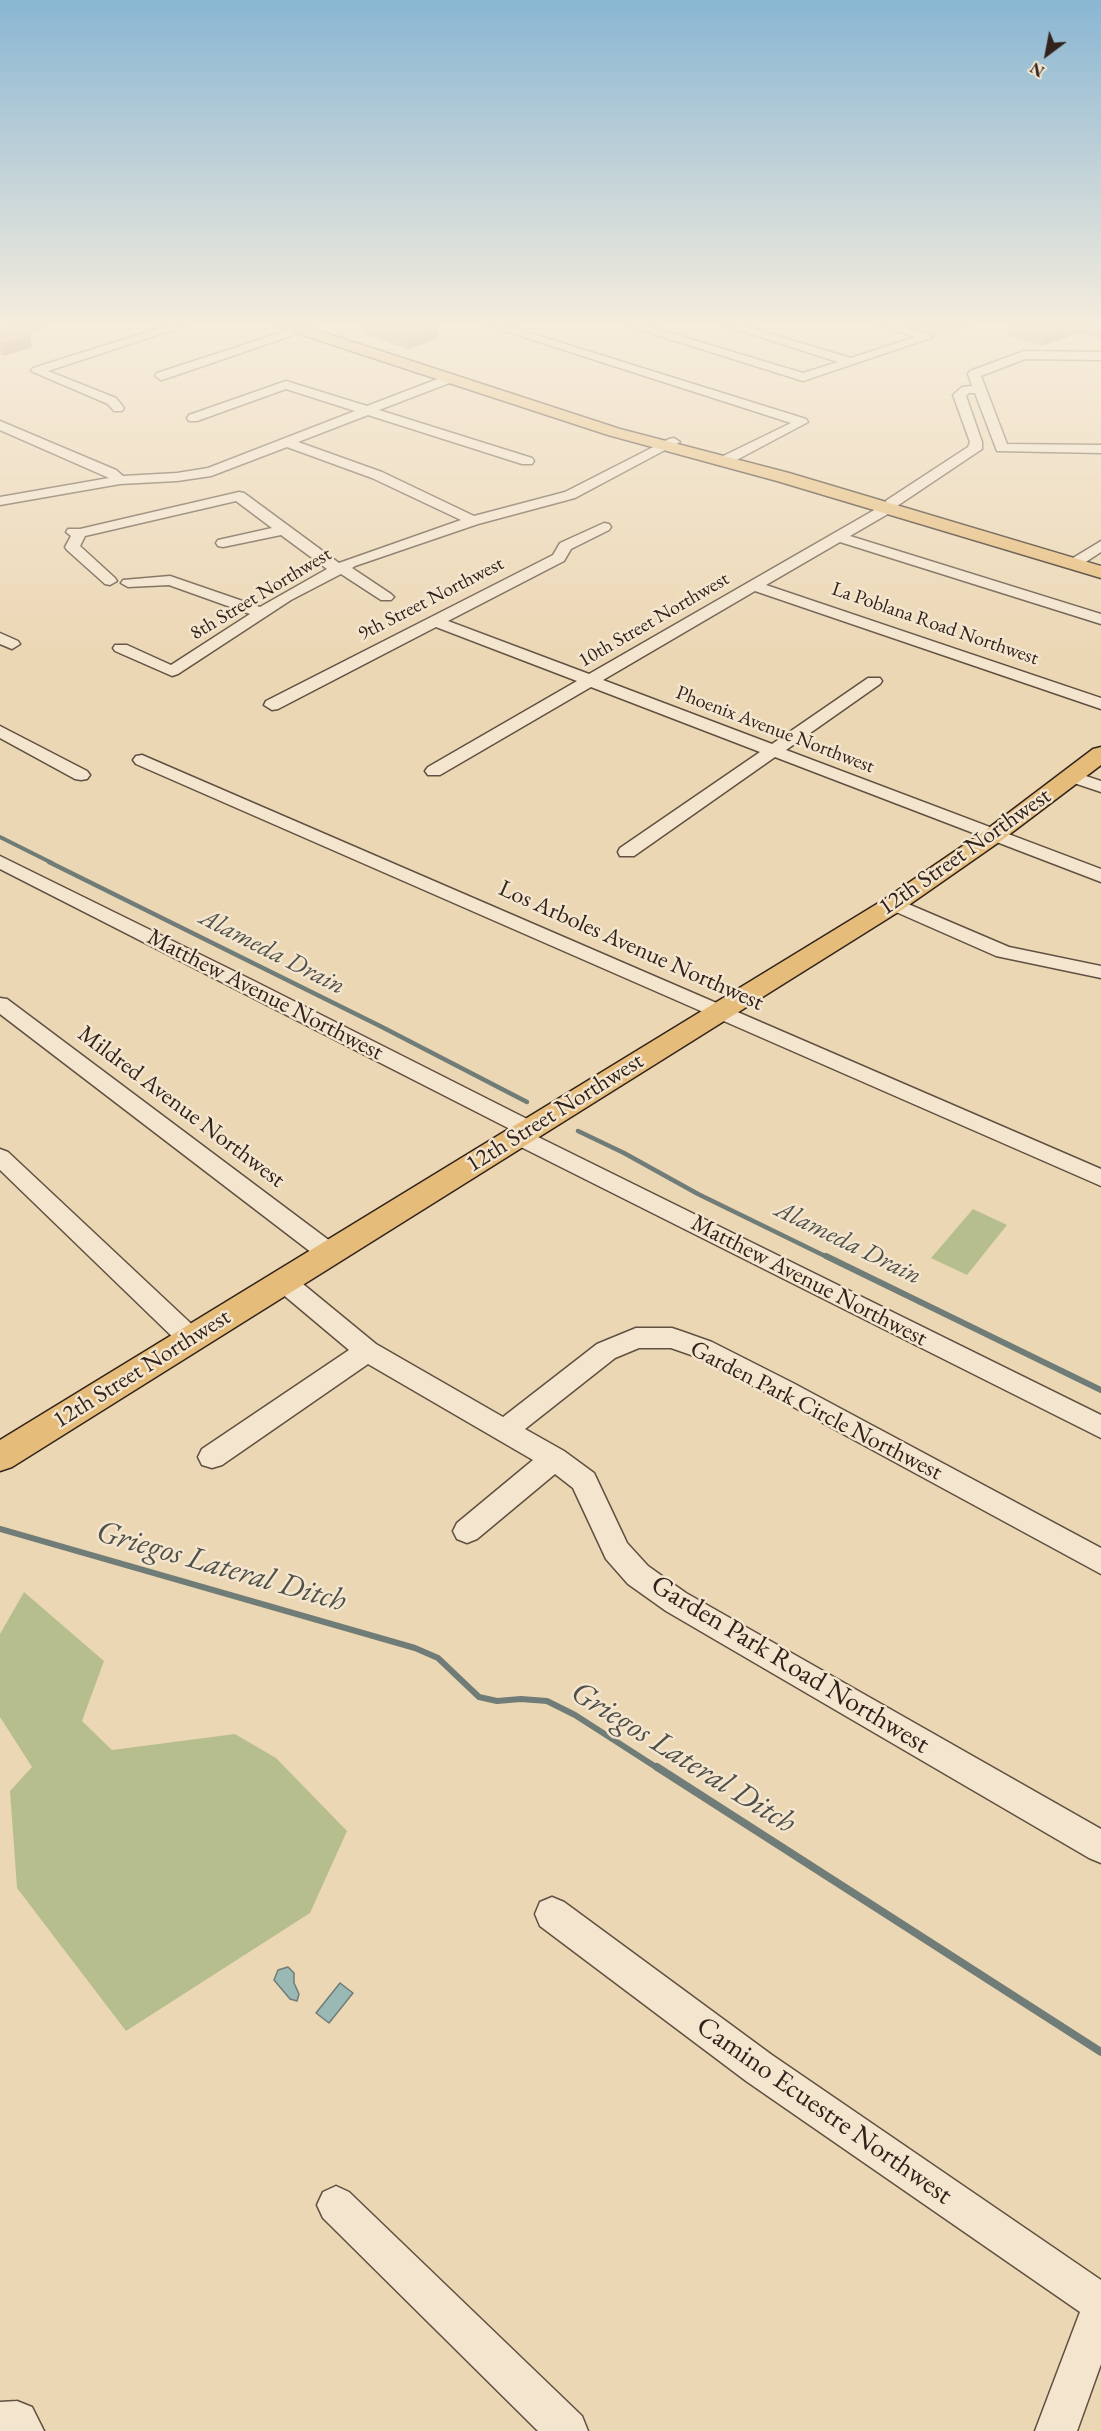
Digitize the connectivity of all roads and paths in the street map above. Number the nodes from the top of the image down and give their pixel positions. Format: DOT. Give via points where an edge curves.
graph roads {
  1 [pos="27,436"];
  2 [pos="304,436"];
  3 [pos="447,436"];
  4 [pos="642,436"];
  5 [pos="773,436"];
  6 [pos="974,436"];
  7 [pos="998,436"];
  8 [pos="288,443"];
  9 [pos="671,444"];
  10 [pos="1101,449"];
  11 [pos="728,459"];
  12 [pos="527,462"];
  13 [pos="120,480"];
  14 [pos="0,501"];
  15 [pos="890,506"];
  16 [pos="473,521"];
  17 [pos="604,527"];
  18 [pos="284,530"];
  19 [pos="839,537"];
  20 [pos="223,543"];
  21 [pos="1101,545"];
  22 [pos="1077,561"];
  23 [pos="1101,565"];
  24 [pos="340,568"];
  25 [pos="1101,572"];
  26 [pos="110,581"];
  27 [pos="128,583"];
  28 [pos="754,586"];
  29 [pos="386,597"];
  30 [pos="262,613"];
  31 [pos="1101,619"];
  32 [pos="435,621"];
  33 [pos="120,648"];
  34 [pos="593,681"];
  35 [pos="874,681"];
  36 [pos="1101,704"];
  37 [pos="272,705"];
  38 [pos="0,731"];
  39 [pos="774,752"];
  40 [pos="1101,754"];
  41 [pos="142,760"];
  42 [pos="434,771"];
  43 [pos="81,775"];
  44 [pos="1071,776"];
  45 [pos="1101,787"];
  46 [pos="994,835"];
  47 [pos="627,852"];
  48 [pos="0,862"];
  49 [pos="1101,876"];
  50 [pos="894,904"];
  51 [pos="1101,972"];
  52 [pos="0,1004"];
  53 [pos="719,1012"];
  54 [pos="523,1132"];
  55 [pos="3,1164"];
  56 [pos="1101,1178"];
  57 [pos="329,1253"];
  58 [pos="283,1281"];
  59 [pos="191,1339"];
  60 [pos="367,1352"];
  61 [pos="1101,1427"];
  62 [pos="505,1431"];
  63 [pos="0,1457"];
  64 [pos="212,1457"];
  65 [pos="554,1459"];
  66 [pos="467,1531"];
  67 [pos="1101,1562"];
  68 [pos="1101,1847"];
  69 [pos="552,1914"];
  70 [pos="336,2205"];
  71 [pos="1101,2303"];
  72 [pos="1101,2310"];
  73 [pos="0,2423"];
  74 [pos="23,2431"];
  75 [pos="567,2431"];
  76 [pos="1056,2431"];
  1 -- 13 [label="street" via="111,472"];
  2 -- 8 [label="street"];
  3 -- 12 [label="street"];
  4 -- 9 [label="main road"];
  5 -- 11 [label="street"];
  6 -- 15 [label="street, 10th Street Northwest" via="977,446"];
  7 -- 10 [label="street" via="1002,448"];
  8 -- 13 [label="street" via="211,472"];
  8 -- 16 [label="street" via="377,475"];
  9 -- 11 [label="main road"];
  9 -- 16 [label="street, 8th Street Northwest" via="570,495"];
  11 -- 15 [label="main road"];
  13 -- 14 [label="street"];
  15 -- 19 [label="street, 10th Street Northwest"];
  15 -- 22 [label="main road"];
  16 -- 24 [label="street, 8th Street Northwest"];
  17 -- 32 [label="street, 9th Street Northwest" via="565,546 559,558"];
  18 -- 20 [label="street"];
  18 -- 24 [label="street" via="330,565"];
  18 -- 26 [label="street" via="239,496 77,532 72,547"];
  19 -- 28 [label="street, 10th Street Northwest"];
  19 -- 31 [label="street"];
  21 -- 22 [label="street"];
  22 -- 23 [label="main road"];
  22 -- 25 [label="main road"];
  24 -- 29 [label="street"];
  24 -- 30 [label="street, 8th Street Northwest"];
  27 -- 30 [label="street" via="170,580"];
  28 -- 34 [label="street, 10th Street Northwest"];
  28 -- 36 [label="street, La Poblana Road Northwest"];
  30 -- 33 [label="street, 8th Street Northwest" via="172,671"];
  32 -- 34 [label="street, Phoenix Avenue Northwest"];
  32 -- 37 [label="street, 9th Street Northwest"];
  34 -- 39 [label="street, Phoenix Avenue Northwest"];
  34 -- 42 [label="street, 10th Street Northwest"];
  35 -- 39 [label="street"];
  38 -- 43 [label="street"];
  39 -- 46 [label="street, Phoenix Avenue Northwest"];
  39 -- 47 [label="street"];
  40 -- 44 [label="main road, 12th Street Northwest"];
  41 -- 53 [label="street, Los Arboles Avenue Northwest"];
  44 -- 45 [label="street"];
  44 -- 46 [label="main road, 12th Street Northwest"];
  46 -- 49 [label="street, Phoenix Avenue Northwest"];
  46 -- 50 [label="main road, 12th Street Northwest"];
  48 -- 54 [label="street, Matthew Avenue Northwest" via="248,985"];
  50 -- 51 [label="street" via="1003,952"];
  50 -- 53 [label="main road, 12th Street Northwest"];
  52 -- 57 [label="street, Mildred Avenue Northwest"];
  53 -- 54 [label="main road, 12th Street Northwest"];
  53 -- 56 [label="street, Los Arboles Avenue Northwest"];
  54 -- 57 [label="main road, 12th Street Northwest"];
  54 -- 61 [label="street, Matthew Avenue Northwest"];
  55 -- 59 [label="street"];
  57 -- 58 [label="main road, 12th Street Northwest"];
  58 -- 59 [label="main road, 12th Street Northwest"];
  58 -- 60 [label="street, Garden Park Road Northwest"];
  59 -- 63 [label="main road, 12th Street Northwest"];
  60 -- 62 [label="street, Garden Park Road Northwest"];
  60 -- 64 [label="street"];
  62 -- 65 [label="street, Garden Park Road Northwest"];
  62 -- 67 [label="street, Garden Park Circle Northwest" via="606,1351 636,1338 672,1338 703,1348 774,1385"];
  65 -- 66 [label="street"];
  65 -- 68 [label="street, Garden Park Road Northwest" via="584,1481 616,1551 638,1575 676,1602"];
  69 -- 71 [label="street, Camino Ecuestre Northwest" via="759,2068"];
  70 -- 75 [label="street"];
  72 -- 76 [label="street"];
  73 -- 74 [label="street" via="17,2422"];
}
